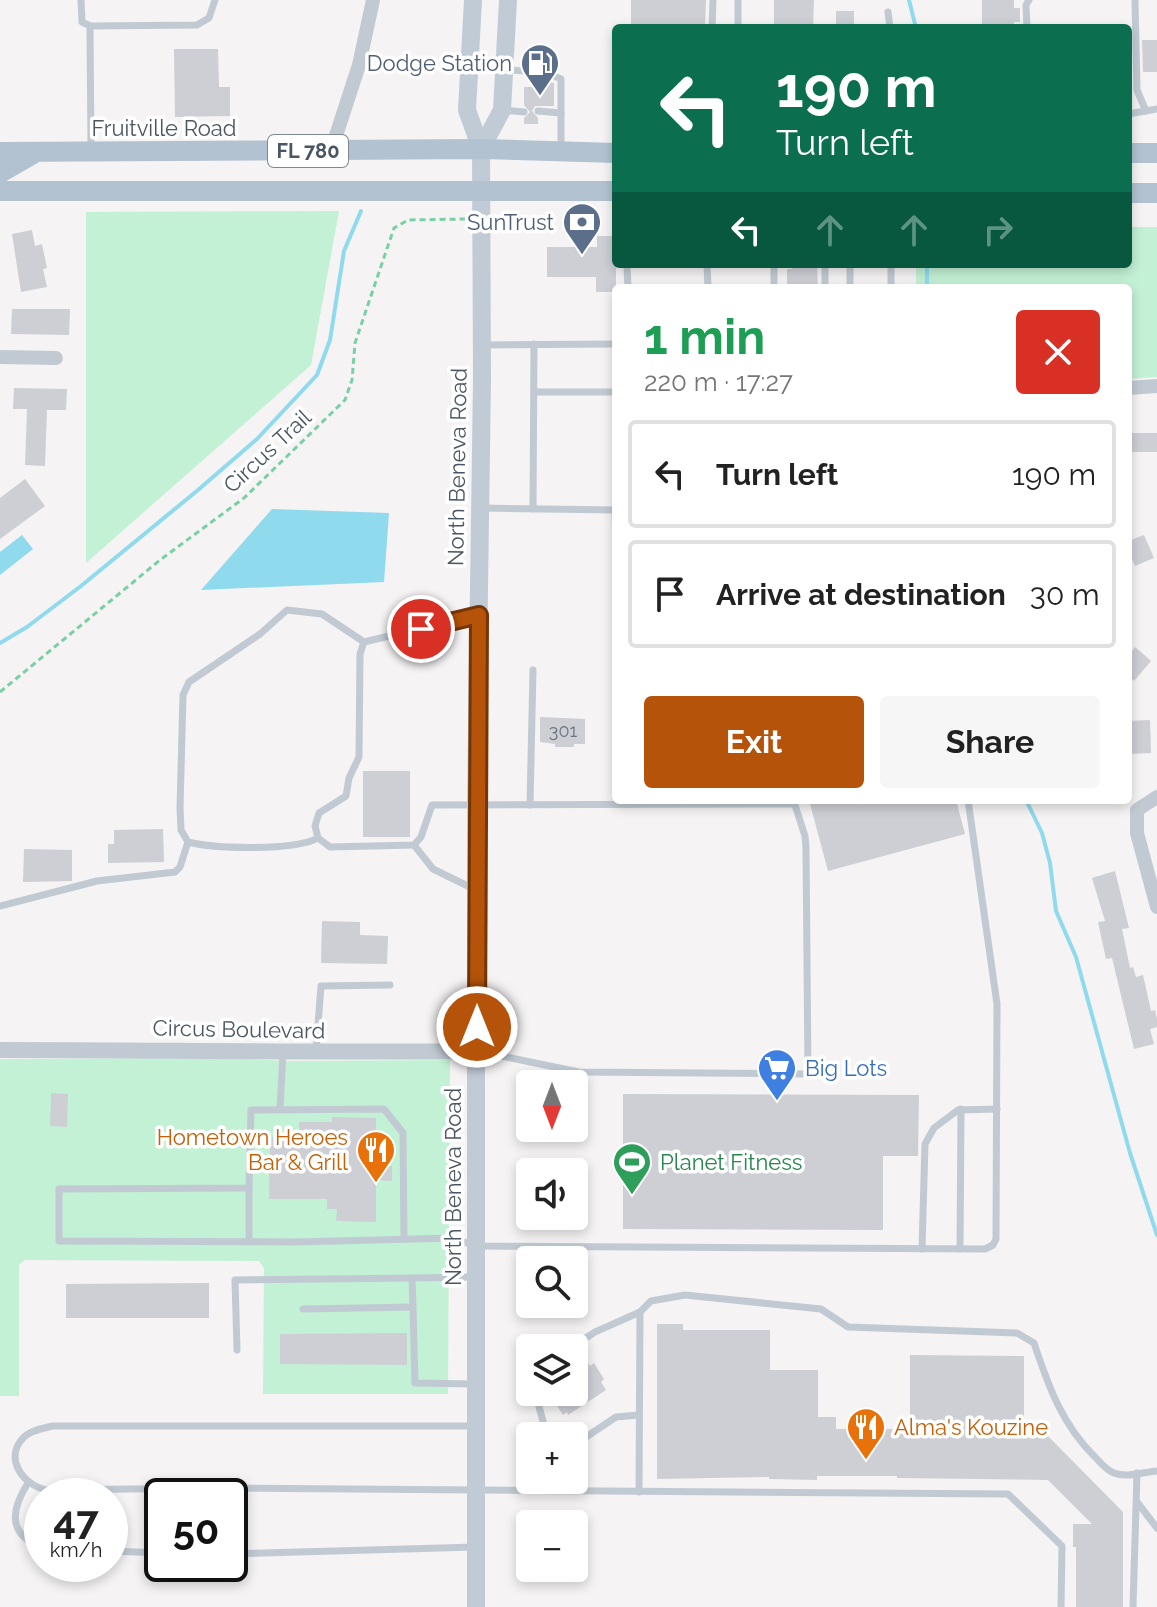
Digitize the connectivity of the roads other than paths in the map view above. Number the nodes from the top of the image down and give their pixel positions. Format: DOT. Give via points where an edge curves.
graph roads {
  1 [pos="81,0"];
  2 [pos="215,0"];
  3 [pos="373,0"];
  4 [pos="473,0"];
  5 [pos="508,0"];
  6 [pos="713,0"];
  7 [pos="738,0"];
  8 [pos="1029,0"];
  9 [pos="1135,0"];
  10 [pos="888,12"];
  11 [pos="712,24"];
  12 [pos="738,24"];
  13 [pos="890,24"];
  14 [pos="1027,24"];
  15 [pos="90,26"];
  16 [pos="503,70"];
  17 [pos="1157,109"];
  18 [pos="502,110"];
  19 [pos="538,111"];
  20 [pos="1146,111"];
  21 [pos="524,112"];
  22 [pos="561,113"];
  23 [pos="1132,113"];
  24 [pos="481,149"];
  25 [pos="331,151"];
  26 [pos="0,152"];
  27 [pos="36,152"];
  28 [pos="561,152"];
  29 [pos="91,153"];
  30 [pos="612,153"];
  31 [pos="1132,153"];
  32 [pos="1157,153"];
  33 [pos="0,173"];
  34 [pos="0,191"];
  35 [pos="612,191"];
  36 [pos="482,192"];
  37 [pos="1155,192"];
  38 [pos="1132,193"];
  39 [pos="534,344"];
  40 [pos="612,344"];
  41 [pos="482,345"];
  42 [pos="0,357"];
  43 [pos="56,358"];
  44 [pos="1157,386"];
  45 [pos="1132,388"];
  46 [pos="534,392"];
  47 [pos="612,392"];
  48 [pos="482,508"];
  49 [pos="533,509"];
  50 [pos="612,510"];
  51 [pos="479,615"];
  52 [pos="364,642"];
  53 [pos="533,670"];
  54 [pos="1157,797"];
  55 [pos="612,802"];
  56 [pos="476,804"];
  57 [pos="795,804"];
  58 [pos="969,804"];
  59 [pos="530,805"];
  60 [pos="318,838"];
  61 [pos="188,842"];
  62 [pos="414,845"];
  63 [pos="477,890"];
  64 [pos="0,906"];
  65 [pos="1157,907"];
  66 [pos="390,985"];
  67 [pos="0,1050"];
  68 [pos="477,1051"];
  69 [pos="283,1053"];
  70 [pos="316,1053"];
  71 [pos="280,1108"];
  72 [pos="961,1109"];
  73 [pos="997,1109"];
  74 [pos="249,1188"];
  75 [pos="404,1239"];
  76 [pos="249,1241"];
  77 [pos="476,1246"];
  78 [pos="922,1249"];
  79 [pos="960,1249"];
  80 [pos="476,1277"];
  81 [pos="412,1278"];
  82 [pos="413,1307"];
  83 [pos="303,1309"];
  84 [pos="640,1312"];
  85 [pos="588,1337"];
  86 [pos="237,1350"];
  87 [pos="476,1384"];
  88 [pos="639,1415"];
  89 [pos="476,1426"];
  90 [pos="588,1436"];
  91 [pos="1157,1471"];
  92 [pos="1137,1473"];
  93 [pos="25,1478"];
  94 [pos="24,1489"];
  95 [pos="128,1490"];
  96 [pos="476,1491"];
  97 [pos="516,1491"];
  98 [pos="588,1492"];
  99 [pos="639,1492"];
  100 [pos="1137,1502"];
  101 [pos="1157,1528"];
  102 [pos="24,1536"];
  103 [pos="476,1547"];
  104 [pos="248,1553"];
  105 [pos="476,1607"];
  106 [pos="1061,1607"];
  107 [pos="1133,1607"];
  1 -- 15 [label="lane" via="82,22"];
  2 -- 15 [label="lane" via="209,18 197,25"];
  3 -- 25 [label="street"];
  4 -- 24 [label="main road" via="467,110"];
  5 -- 16 [label="main road"];
  6 -- 11 [label="lane"];
  7 -- 12 [label="lane"];
  8 -- 14 [label="lane"];
  9 -- 20 [label="lane" via="1137,90"];
  10 -- 13 [label="lane"];
  15 -- 29 [label="lane"];
  16 -- 18 [label="main road"];
  16 -- 22 [label="lane" via="545,72 561,79"];
  17 -- 20 [label="lane"];
  18 -- 21 [label="lane"];
  18 -- 24 [label="main road"];
  19 -- 22 [label="lane"];
  20 -- 23 [label="lane"];
  22 -- 28 [label="lane"];
  24 -- 25 [label="main road, Fruitville Road / FL 780"];
  24 -- 28 [label="main road, Fruitville Road / FL 780"];
  24 -- 36 [label="main road, North Beneva Road"];
  25 -- 29 [label="main road, Fruitville Road / FL 780"];
  26 -- 27 [label="main road, Fruitville Road / FL 780"];
  27 -- 29 [label="main road, Fruitville Road / FL 780"];
  27 -- 33 [label="main road"];
  28 -- 30 [label="main road, Fruitville Road / FL 780"];
  31 -- 32 [label="main road"];
  34 -- 36 [label="main road, FL 780"];
  35 -- 36 [label="main road, FL 780"];
  36 -- 41 [label="main road, North Beneva Road"];
  37 -- 38 [label="main road"];
  39 -- 40 [label="lane"];
  39 -- 41 [label="lane"];
  39 -- 46 [label="lane"];
  41 -- 48 [label="main road, North Beneva Road"];
  42 -- 43 [label="street"];
  44 -- 45 [label="street"];
  46 -- 47 [label="lane"];
  46 -- 49 [label="lane"];
  48 -- 49 [label="lane"];
  48 -- 51 [label="main road, North Beneva Road"];
  49 -- 50 [label="lane"];
  51 -- 52 [label="lane"];
  51 -- 56 [label="main road, North Beneva Road"];
  52 -- 60 [label="lane" via="359,757 346,796 319,813"];
  52 -- 61 [label="lane" via="322,614 287,610 189,682 183,695 180,808 181,830"];
  53 -- 59 [label="lane"];
  54 -- 65 [label="street" via="1137,810 1137,833"];
  55 -- 59 [label="lane"];
  56 -- 59 [label="lane"];
  56 -- 62 [label="lane" via="432,805"];
  56 -- 63 [label="main road, North Beneva Road"];
  57 -- 68 [label="lane" via="806,848 808,1074 579,1072"];
  58 -- 73 [label="lane" via="997,1004"];
  60 -- 61 [label="lane" via="273,847"];
  60 -- 62 [label="lane" via="330,847"];
  61 -- 64 [label="lane" via="175,872 97,881"];
  62 -- 63 [label="lane" via="433,869"];
  63 -- 68 [label="main road, North Beneva Road"];
  66 -- 70 [label="lane" via="321,986"];
  67 -- 69 [label="street, Circus Boulevard"];
  68 -- 70 [label="street, Circus Boulevard"];
  68 -- 77 [label="main road, North Beneva Road"];
  69 -- 70 [label="street, Circus Boulevard"];
  69 -- 71 [label="lane"];
  71 -- 74 [label="lane" via="251,1110"];
  71 -- 75 [label="lane" via="384,1109 403,1133"];
  72 -- 73 [label="lane"];
  72 -- 78 [label="lane" via="934,1128 925,1144"];
  72 -- 79 [label="lane"];
  73 -- 79 [label="lane" via="996,1239 985,1249"];
  74 -- 76 [label="lane"];
  74 -- 76 [label="lane" via="59,1189 59,1241"];
  75 -- 76 [label="lane"];
  75 -- 77 [label="lane" via="453,1238"];
  77 -- 78 [label="lane"];
  77 -- 80 [label="main road, North Beneva Road"];
  78 -- 79 [label="lane"];
  80 -- 81 [label="lane"];
  80 -- 87 [label="main road, North Beneva Road"];
  81 -- 82 [label="lane"];
  81 -- 86 [label="lane" via="235,1280"];
  82 -- 83 [label="lane"];
  82 -- 87 [label="lane" via="415,1383"];
  84 -- 85 [label="lane"];
  84 -- 88 [label="lane"];
  84 -- 92 [label="lane" via="651,1301 685,1295 821,1309 848,1327 1017,1333 1034,1343 1066,1423 1089,1451 1110,1472"];
  87 -- 89 [label="main road, North Beneva Road"];
  88 -- 90 [label="lane" via="616,1417"];
  88 -- 99 [label="lane"];
  89 -- 93 [label="lane" via="53,1426 32,1432 19,1444 17,1465"];
  89 -- 96 [label="main road, North Beneva Road"];
  91 -- 92 [label="lane"];
  92 -- 100 [label="lane"];
  94 -- 102 [label="lane" via="14,1519"];
  95 -- 96 [label="lane"];
  96 -- 97 [label="lane"];
  96 -- 103 [label="main road, North Beneva Road"];
  98 -- 99 [label="lane"];
  99 -- 106 [label="lane" via="1008,1494 1062,1546"];
  100 -- 101 [label="lane"];
  100 -- 107 [label="lane"];
  103 -- 104 [label="lane"];
  103 -- 105 [label="main road, North Beneva Road"];
}
